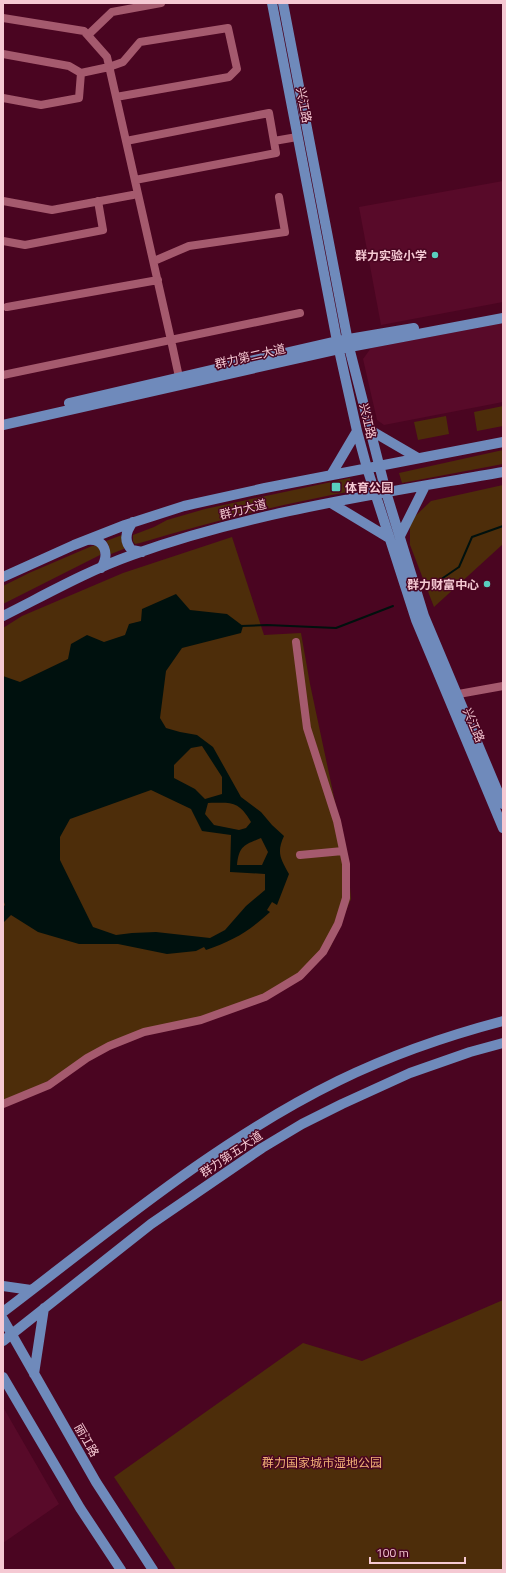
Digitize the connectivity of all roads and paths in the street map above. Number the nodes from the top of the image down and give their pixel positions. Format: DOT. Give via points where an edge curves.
graph roads {
  1 [pos="161,3"];
  2 [pos="272,3"];
  3 [pos="283,3"];
  4 [pos="3,18"];
  5 [pos="88,35"];
  6 [pos="3,54"];
  7 [pos="109,67"];
  8 [pos="81,73"];
  9 [pos="116,97"];
  10 [pos="3,98"];
  11 [pos="297,137"];
  12 [pos="274,140"];
  13 [pos="126,141"];
  14 [pos="135,180"];
  15 [pos="138,194"];
  16 [pos="279,197"];
  17 [pos="3,201"];
  18 [pos="98,201"];
  19 [pos="3,241"];
  20 [pos="154,261"];
  21 [pos="158,280"];
  22 [pos="4,305"];
  23 [pos="503,312"];
  24 [pos="300,313"];
  25 [pos="503,318"];
  26 [pos="172,340"];
  27 [pos="343,344"];
  28 [pos="3,375"];
  29 [pos="179,377"];
  30 [pos="3,418"];
  31 [pos="3,425"];
  32 [pos="370,430"];
  33 [pos="357,431"];
  34 [pos="503,442"];
  35 [pos="418,458"];
  36 [pos="379,466"];
  37 [pos="367,468"];
  38 [pos="503,472"];
  39 [pos="331,475"];
  40 [pos="425,486"];
  41 [pos="386,492"];
  42 [pos="375,494"];
  43 [pos="331,503"];
  44 [pos="133,522"];
  45 [pos="400,536"];
  46 [pos="389,538"];
  47 [pos="85,540"];
  48 [pos="142,552"];
  49 [pos="101,568"];
  50 [pos="3,577"];
  51 [pos="408,582"];
  52 [pos="3,616"];
  53 [pos="296,642"];
  54 [pos="503,686"];
  55 [pos="452,696"];
  56 [pos="503,804"];
  57 [pos="503,828"];
  58 [pos="344,851"];
  59 [pos="300,856"];
  60 [pos="503,1022"];
  61 [pos="503,1043"];
  62 [pos="3,1104"];
  63 [pos="3,1286"];
  64 [pos="31,1290"];
  65 [pos="44,1308"];
  66 [pos="3,1312"];
  67 [pos="3,1319"];
  68 [pos="7,1337"];
  69 [pos="34,1374"];
  70 [pos="5,1382"];
  71 [pos="121,1570"];
  72 [pos="153,1570"];
  1 -- 5 [label="street" via="112,12"];
  2 -- 11 [label="main road, 兴江路"];
  3 -- 27 [label="main road, 兴江路"];
  4 -- 5 [label="street" via="84,31"];
  5 -- 7 [label="street" via="107,57"];
  6 -- 8 [label="street" via="69,66"];
  7 -- 8 [label="street"];
  7 -- 9 [label="street"];
  7 -- 9 [label="street" via="122,62 140,42 228,28 237,69 229,77"];
  8 -- 10 [label="street" via="79,98 41,105"];
  9 -- 13 [label="street"];
  11 -- 12 [label="street"];
  11 -- 27 [label="main road, 兴江路"];
  12 -- 13 [label="street" via="269,112"];
  12 -- 14 [label="street" via="276,153"];
  13 -- 14 [label="street"];
  14 -- 15 [label="street"];
  15 -- 18 [label="street"];
  15 -- 20 [label="street"];
  16 -- 20 [label="street" via="286,232 189,246"];
  17 -- 18 [label="street" via="52,210"];
  18 -- 19 [label="street" via="103,230 25,244"];
  20 -- 21 [label="street"];
  21 -- 22 [label="street"];
  21 -- 26 [label="street"];
  23 -- 27 [label="main road, 群力第二大道"];
  24 -- 26 [label="street"];
  25 -- 27 [label="main road, 群力第二大道"];
  26 -- 28 [label="street"];
  26 -- 29 [label="street"];
  27 -- 29 [label="main road, 群力第二大道"];
  27 -- 31 [label="main road, 群力第二大道"];
  27 -- 32 [label="main road, 兴江路"];
  27 -- 33 [label="main road, 兴江路"];
  29 -- 30 [label="main road, 群力第二大道"];
  32 -- 35 [label="main road"];
  32 -- 36 [label="main road, 兴江路"];
  33 -- 37 [label="main road, 兴江路"];
  33 -- 39 [label="main road"];
  34 -- 35 [label="main road, 群力大道"];
  35 -- 36 [label="main road, 群力大道"];
  36 -- 37 [label="main road, 群力大道"];
  36 -- 41 [label="main road, 兴江路"];
  37 -- 39 [label="main road, 群力大道"];
  37 -- 42 [label="main road, 兴江路"];
  38 -- 40 [label="main road, 群力大道"];
  39 -- 44 [label="main road, 群力大道" via="207,500"];
  40 -- 41 [label="main road, 群力大道"];
  40 -- 45 [label="main road"];
  41 -- 42 [label="main road, 群力大道"];
  41 -- 45 [label="main road, 兴江路"];
  42 -- 43 [label="main road, 群力大道"];
  42 -- 46 [label="main road, 兴江路"];
  43 -- 46 [label="main road"];
  43 -- 48 [label="main road, 群力大道" via="243,522"];
  44 -- 47 [label="main road, 群力大道"];
  44 -- 48 [label="main road" via="127,532 127,543 132,550"];
  45 -- 51 [label="main road, 兴江路"];
  46 -- 51 [label="main road, 兴江路"];
  47 -- 49 [label="main road" via="97,540 103,545 105,560"];
  47 -- 50 [label="main road, 群力大道"];
  48 -- 49 [label="main road, 群力大道"];
  49 -- 52 [label="main road, 群力大道"];
  51 -- 55 [label="main road, 兴江路"];
  53 -- 58 [label="street" via="307,728"];
  54 -- 55 [label="street"];
  55 -- 56 [label="main road, 兴江路"];
  55 -- 57 [label="main road, 兴江路"];
  58 -- 59 [label="street"];
  58 -- 62 [label="street" via="346,898 338,924 323,952 300,976 265,997 230,1010 201,1020 144,1032 109,1046 48,1085"];
  60 -- 64 [label="main road, 群力第五大道" via="402,1052 339,1080 286,1108 188,1171"];
  61 -- 65 [label="main road, 群力第五大道" via="410,1073 302,1124 262,1148 151,1224"];
  63 -- 64 [label="main road"];
  64 -- 66 [label="main road, 群力第五大道"];
  65 -- 68 [label="main road, 群力第五大道"];
  65 -- 69 [label="main road"];
  67 -- 68 [label="main road, 丽江路"];
  68 -- 69 [label="main road, 丽江路"];
  69 -- 72 [label="main road, 丽江路" via="96,1482"];
  70 -- 71 [label="main road" via="80,1508"];
}
